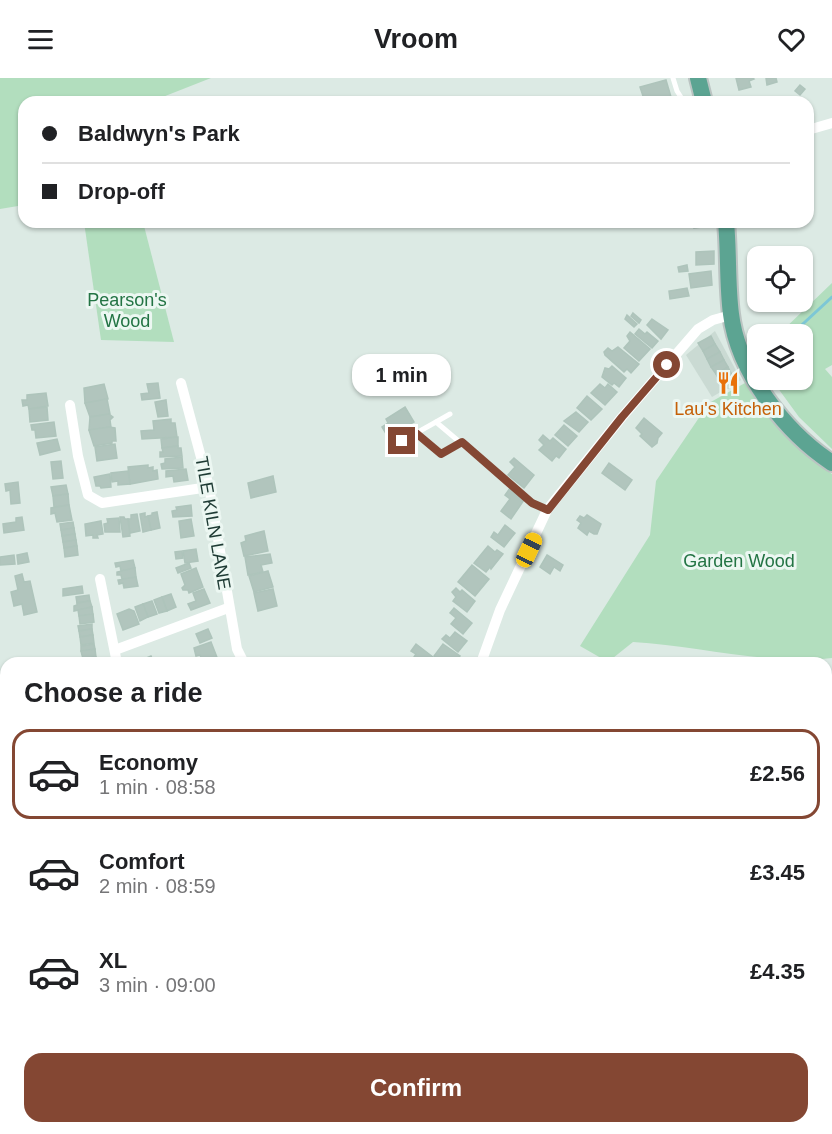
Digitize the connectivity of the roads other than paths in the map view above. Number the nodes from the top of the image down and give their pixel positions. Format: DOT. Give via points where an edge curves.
graph roads {
  1 [pos="673,78"];
  2 [pos="698,78"];
  3 [pos="680,96"];
  4 [pos="703,96"];
  5 [pos="832,123"];
  6 [pos="814,128"];
  7 [pos="726,228"];
  8 [pos="731,315"];
  9 [pos="181,383"];
  10 [pos="70,405"];
  11 [pos="450,414"];
  12 [pos="436,422"];
  13 [pos="416,433"];
  14 [pos="402,441"];
  15 [pos="462,442"];
  16 [pos="832,463"];
  17 [pos="209,487"];
  18 [pos="548,510"];
  19 [pos="100,579"];
  20 [pos="228,608"];
  21 [pos="115,650"];
  22 [pos="116,657"];
  23 [pos="241,657"];
  24 [pos="483,657"];
  1 -- 3 [label="lane"];
  2 -- 4 [label="main road"];
  5 -- 6 [label="street"];
  7 -- 8 [label="main road"];
  8 -- 16 [label="main road" via="739,350 762,392 789,427"];
  8 -- 18 [label="street" via="698,329"];
  9 -- 17 [label="street, TILE KILN LANE"];
  10 -- 17 [label="street" via="88,495 102,503"];
  11 -- 12 [label="lane"];
  12 -- 13 [label="lane"];
  12 -- 15 [label="lane"];
  13 -- 14 [label="lane"];
  13 -- 15 [label="lane" via="441,454"];
  15 -- 18 [label="lane" via="532,503"];
  17 -- 20 [label="street, TILE KILN LANE"];
  18 -- 24 [label="street"];
  19 -- 21 [label="street"];
  20 -- 21 [label="street"];
  20 -- 23 [label="street, TILE KILN LANE"];
  21 -- 22 [label="street"];
}
